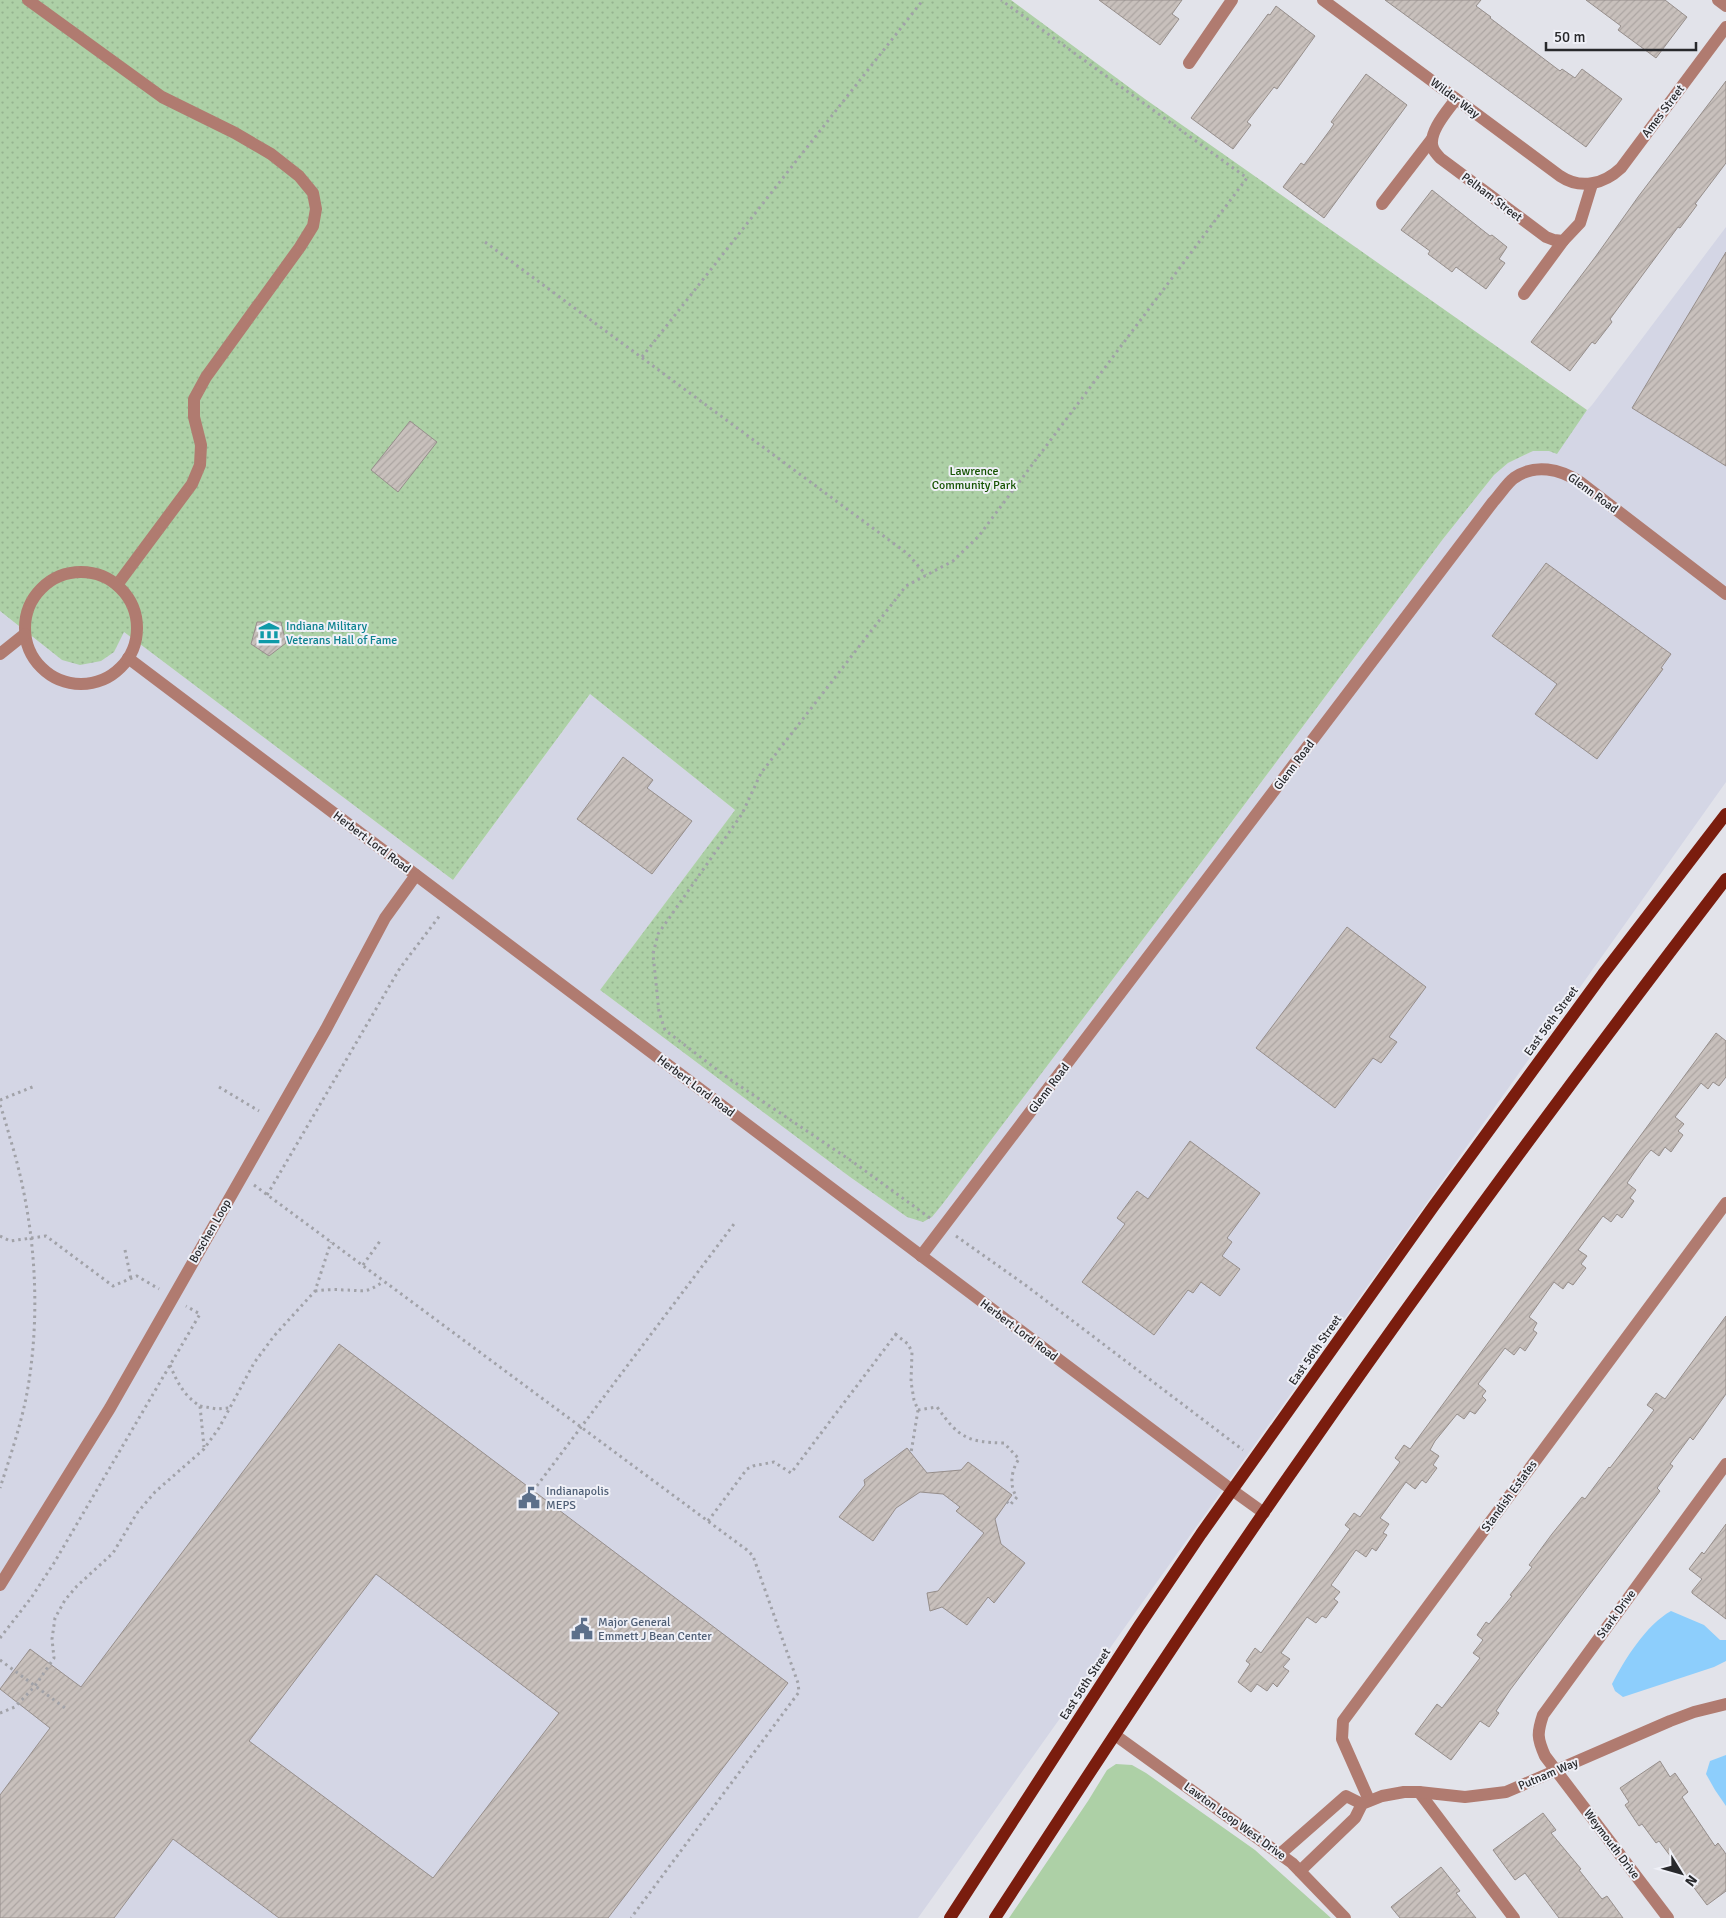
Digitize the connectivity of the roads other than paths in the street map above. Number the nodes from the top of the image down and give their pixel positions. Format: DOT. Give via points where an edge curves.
graph roads {
  1 [pos="28,0"];
  2 [pos="1232,0"];
  3 [pos="1323,0"];
  4 [pos="1718,0"];
  5 [pos="1726,6"];
  6 [pos="1726,27"];
  7 [pos="1189,63"];
  8 [pos="1456,99"];
  9 [pos="1432,140"];
  10 [pos="1592,184"];
  11 [pos="1382,204"];
  12 [pos="1563,241"];
  13 [pos="1524,294"];
  14 [pos="117,585"];
  15 [pos="1726,594"];
  16 [pos="25,634"];
  17 [pos="0,654"];
  18 [pos="128,658"];
  19 [pos="1726,814"];
  20 [pos="416,875"];
  21 [pos="1726,879"];
  22 [pos="1726,1203"];
  23 [pos="921,1256"];
  24 [pos="1726,1464"];
  25 [pos="1232,1490"];
  26 [pos="1264,1512"];
  27 [pos="0,1585"];
  28 [pos="1726,1704"];
  29 [pos="1115,1735"];
  30 [pos="1556,1771"];
  31 [pos="1419,1792"];
  32 [pos="1365,1802"];
  33 [pos="1280,1854"];
  34 [pos="1300,1871"];
  35 [pos="950,1918"];
  36 [pos="995,1918"];
  37 [pos="1345,1918"];
  38 [pos="1514,1918"];
  39 [pos="1668,1918"];
  1 -- 14 [label="street" via="162,97 271,154 299,176 313,193 316,209 313,226 300,247 206,377 194,399 194,417 201,445 200,465 192,484"];
  2 -- 7 [label="street"];
  3 -- 8 [label="street, Wilder Way"];
  4 -- 5 [label="street"];
  6 -- 10 [label="street, Ames Street" via="1621,168 1604,181"];
  8 -- 9 [label="street" via="1440,121"];
  8 -- 10 [label="street, Wilder Way" via="1564,178 1575,183"];
  9 -- 11 [label="street"];
  9 -- 12 [label="street, Pelham Street" via="1440,158 1546,237"];
  10 -- 12 [label="street" via="1580,223"];
  12 -- 13 [label="street"];
  14 -- 16 [label="street" via="103,576 87,572 70,573 55,579 32,602"];
  14 -- 18 [label="street" via="135,611 135,644"];
  15 -- 23 [label="street, Glenn Road" via="1565,473 1541,469 1514,479 1493,502"];
  16 -- 17 [label="street"];
  16 -- 18 [label="street" via="31,653 42,669 59,680 78,684 98,682 115,673"];
  18 -- 20 [label="street, Herbert Lord Road"];
  19 -- 25 [label="main road, East 56th Street" via="1603,974"];
  20 -- 23 [label="street, Herbert Lord Road"];
  20 -- 27 [label="street, Boschen Loop" via="385,918 326,1029 110,1408"];
  21 -- 26 [label="main road" via="1519,1154"];
  22 -- 32 [label="street, Standish Estates" via="1343,1721 1342,1740"];
  23 -- 25 [label="street, Herbert Lord Road"];
  24 -- 30 [label="street, Stark Drive" via="1543,1715 1538,1742"];
  25 -- 26 [label="street, Herbert Lord Road"];
  25 -- 35 [label="main road, East 56th Street" via="1139,1626"];
  26 -- 29 [label="main road"];
  28 -- 30 [label="street, Putnam Way" via="1670,1721"];
  29 -- 33 [label="street, Lawton Loop West Drive"];
  29 -- 36 [label="main road"];
  30 -- 31 [label="street, Putnam Way" via="1506,1792 1466,1797"];
  30 -- 39 [label="street, Weymouth Drive"];
  31 -- 32 [label="street, Putnam Way" via="1396,1792"];
  31 -- 38 [label="street"];
  32 -- 33 [label="street, Putnam Way" via="1346,1796"];
  32 -- 34 [label="street" via="1355,1818"];
  33 -- 34 [label="street, Lawton Loop West Drive"];
  34 -- 37 [label="street, Lawton Loop West Drive"];
}
